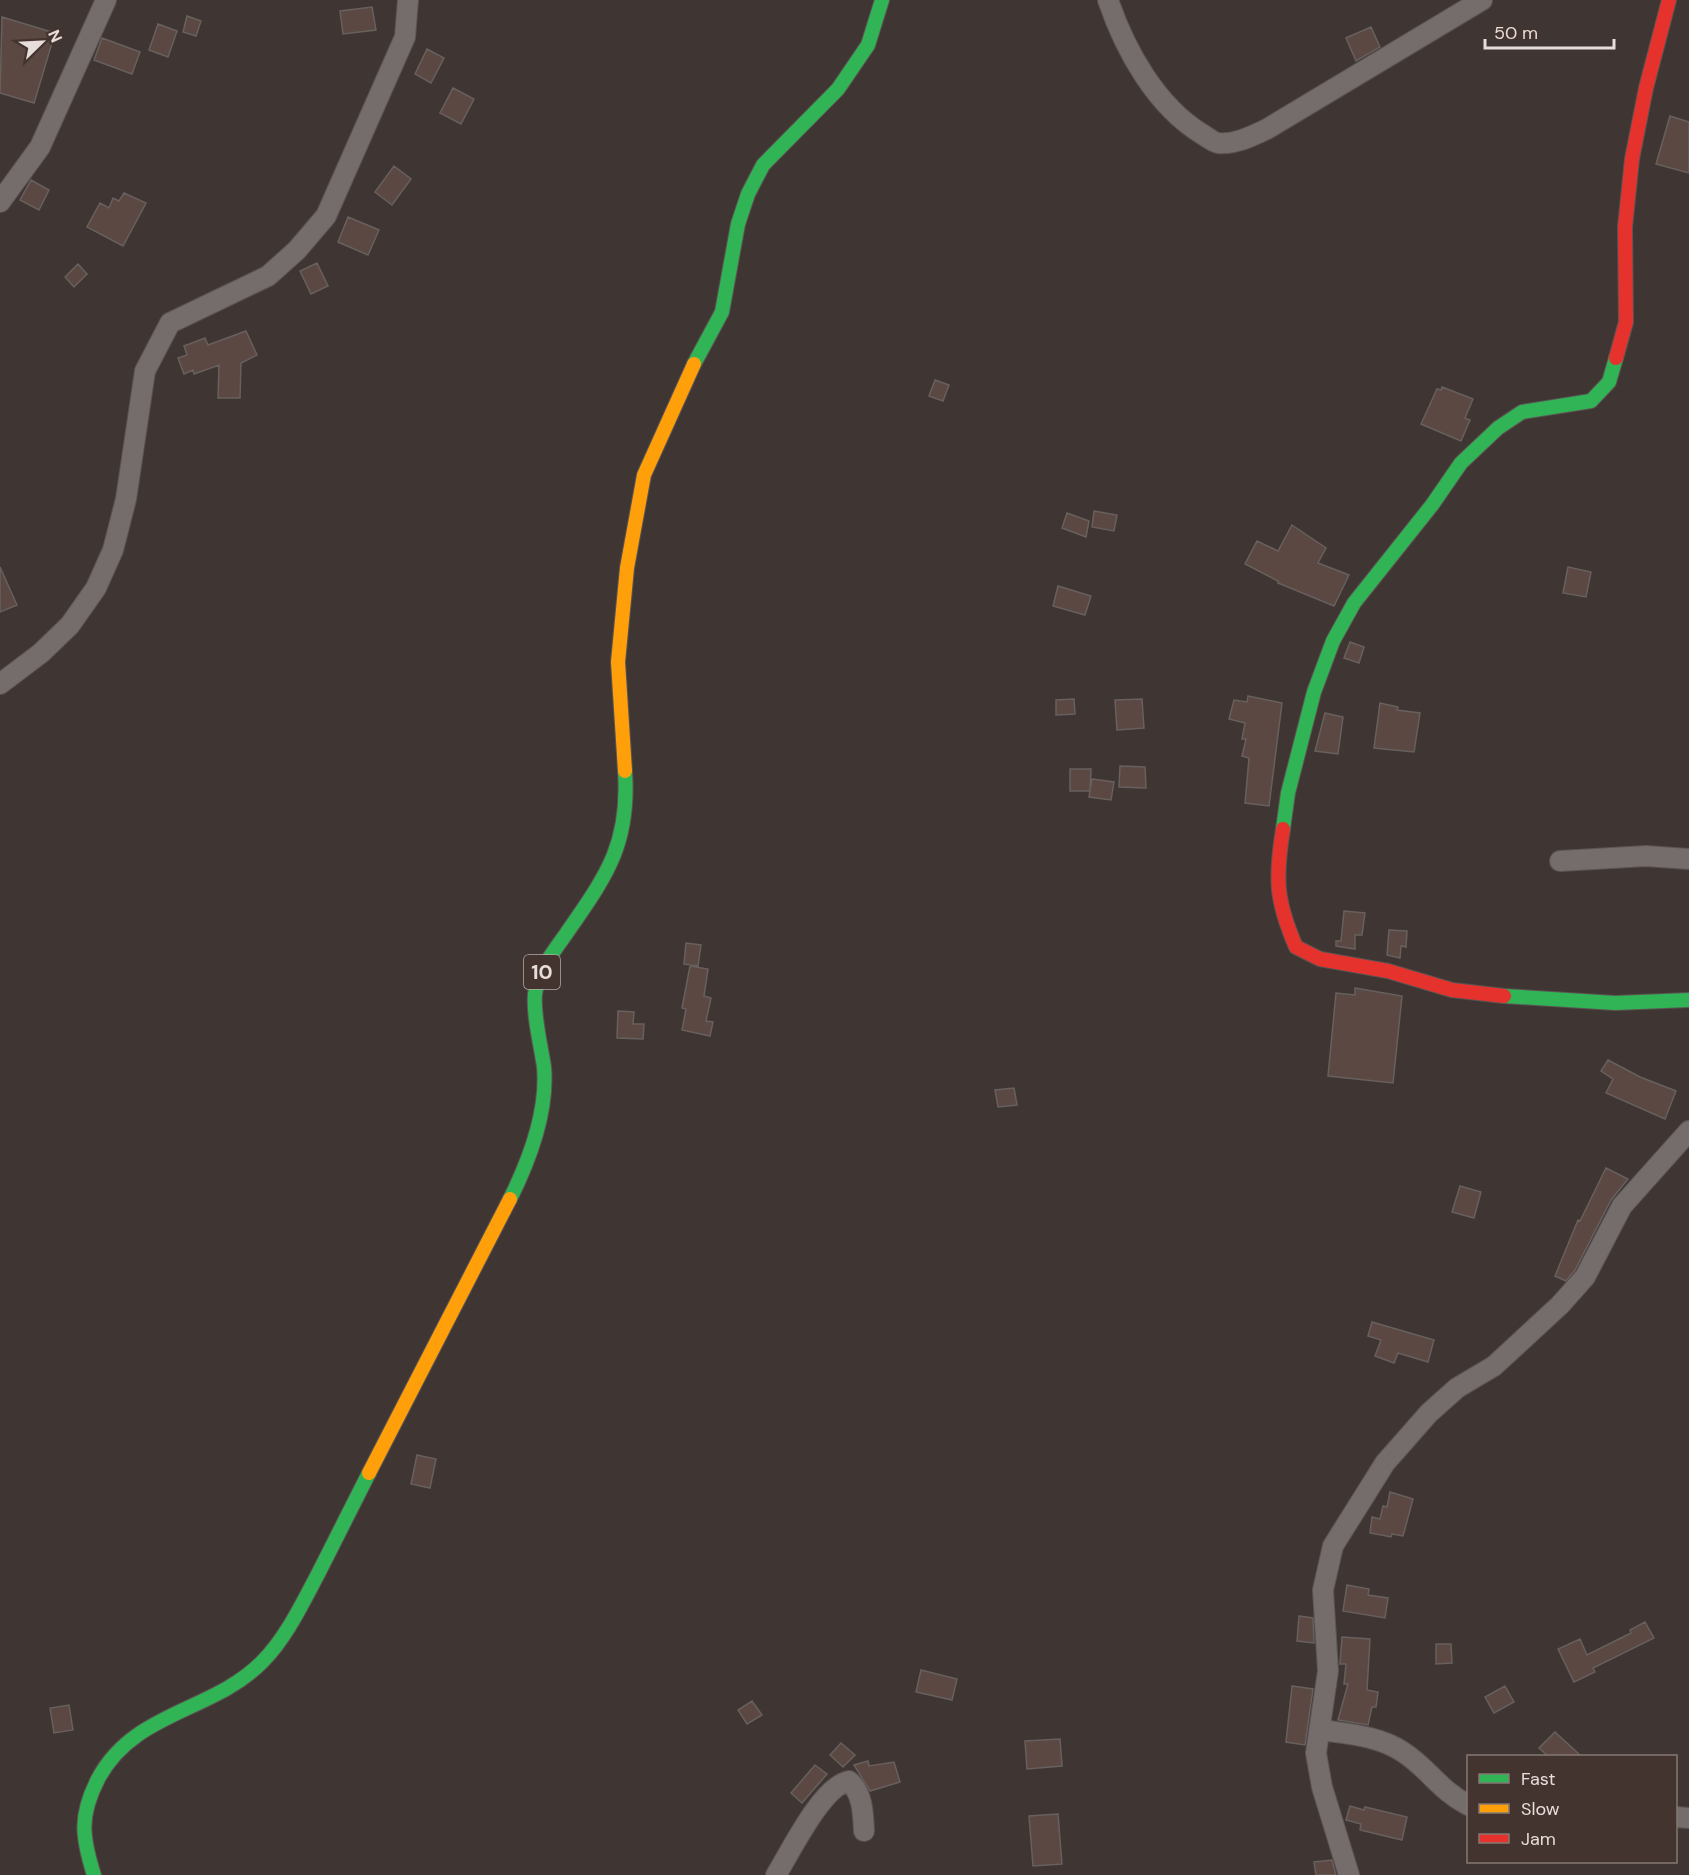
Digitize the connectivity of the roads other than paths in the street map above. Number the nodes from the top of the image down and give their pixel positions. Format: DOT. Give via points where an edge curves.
graph roads {
  1 [pos="106,0"];
  2 [pos="408,0"];
  3 [pos="882,0"];
  4 [pos="1108,0"];
  5 [pos="1482,0"];
  6 [pos="1670,0"];
  7 [pos="0,202"];
  8 [pos="0,684"];
  9 [pos="1689,859"];
  10 [pos="1560,861"];
  11 [pos="1689,1000"];
  12 [pos="1689,1131"];
  13 [pos="1321,1730"];
  14 [pos="1467,1804"];
  15 [pos="864,1831"];
  16 [pos="94,1875"];
  17 [pos="776,1875"];
  18 [pos="1349,1875"];
  1 -- 7 [label="street" via="40,147"];
  2 -- 8 [label="street" via="405,37 326,216 268,276 170,323 145,371 126,499 113,550 96,588 70,626"];
  3 -- 16 [label="main road, 10" via="868,45 838,89 763,165 748,194 738,224 722,312 685,380 644,475 627,568 618,662 627,795 622,837 607,874 543,967 535,994 544,1071 542,1112 525,1170 298,1612 259,1665 208,1697 150,1725 115,1755 93,1789 84,1819 84,1844"];
  4 -- 5 [label="street" via="1117,28 1142,71 1188,126 1217,143 1244,140 1267,129"];
  6 -- 11 [label="main road" via="1632,159 1625,227 1626,322 1609,382 1591,401 1522,412 1498,428 1461,463 1354,603 1333,640 1314,692 1288,793 1277,888 1283,917 1296,947 1320,959 1388,971 1452,990 1521,998 1615,1003"];
  9 -- 10 [label="street" via="1646,856"];
  12 -- 13 [label="street" via="1622,1206 1584,1277 1560,1305 1494,1366 1457,1388 1429,1413 1385,1463 1360,1500 1333,1546 1323,1590 1328,1671"];
  13 -- 14 [label="street" via="1381,1741 1404,1752 1449,1795"];
  13 -- 18 [label="street" via="1316,1753 1322,1787"];
  15 -- 17 [label="street" via="855,1786 849,1781 841,1782 827,1794"];
}
